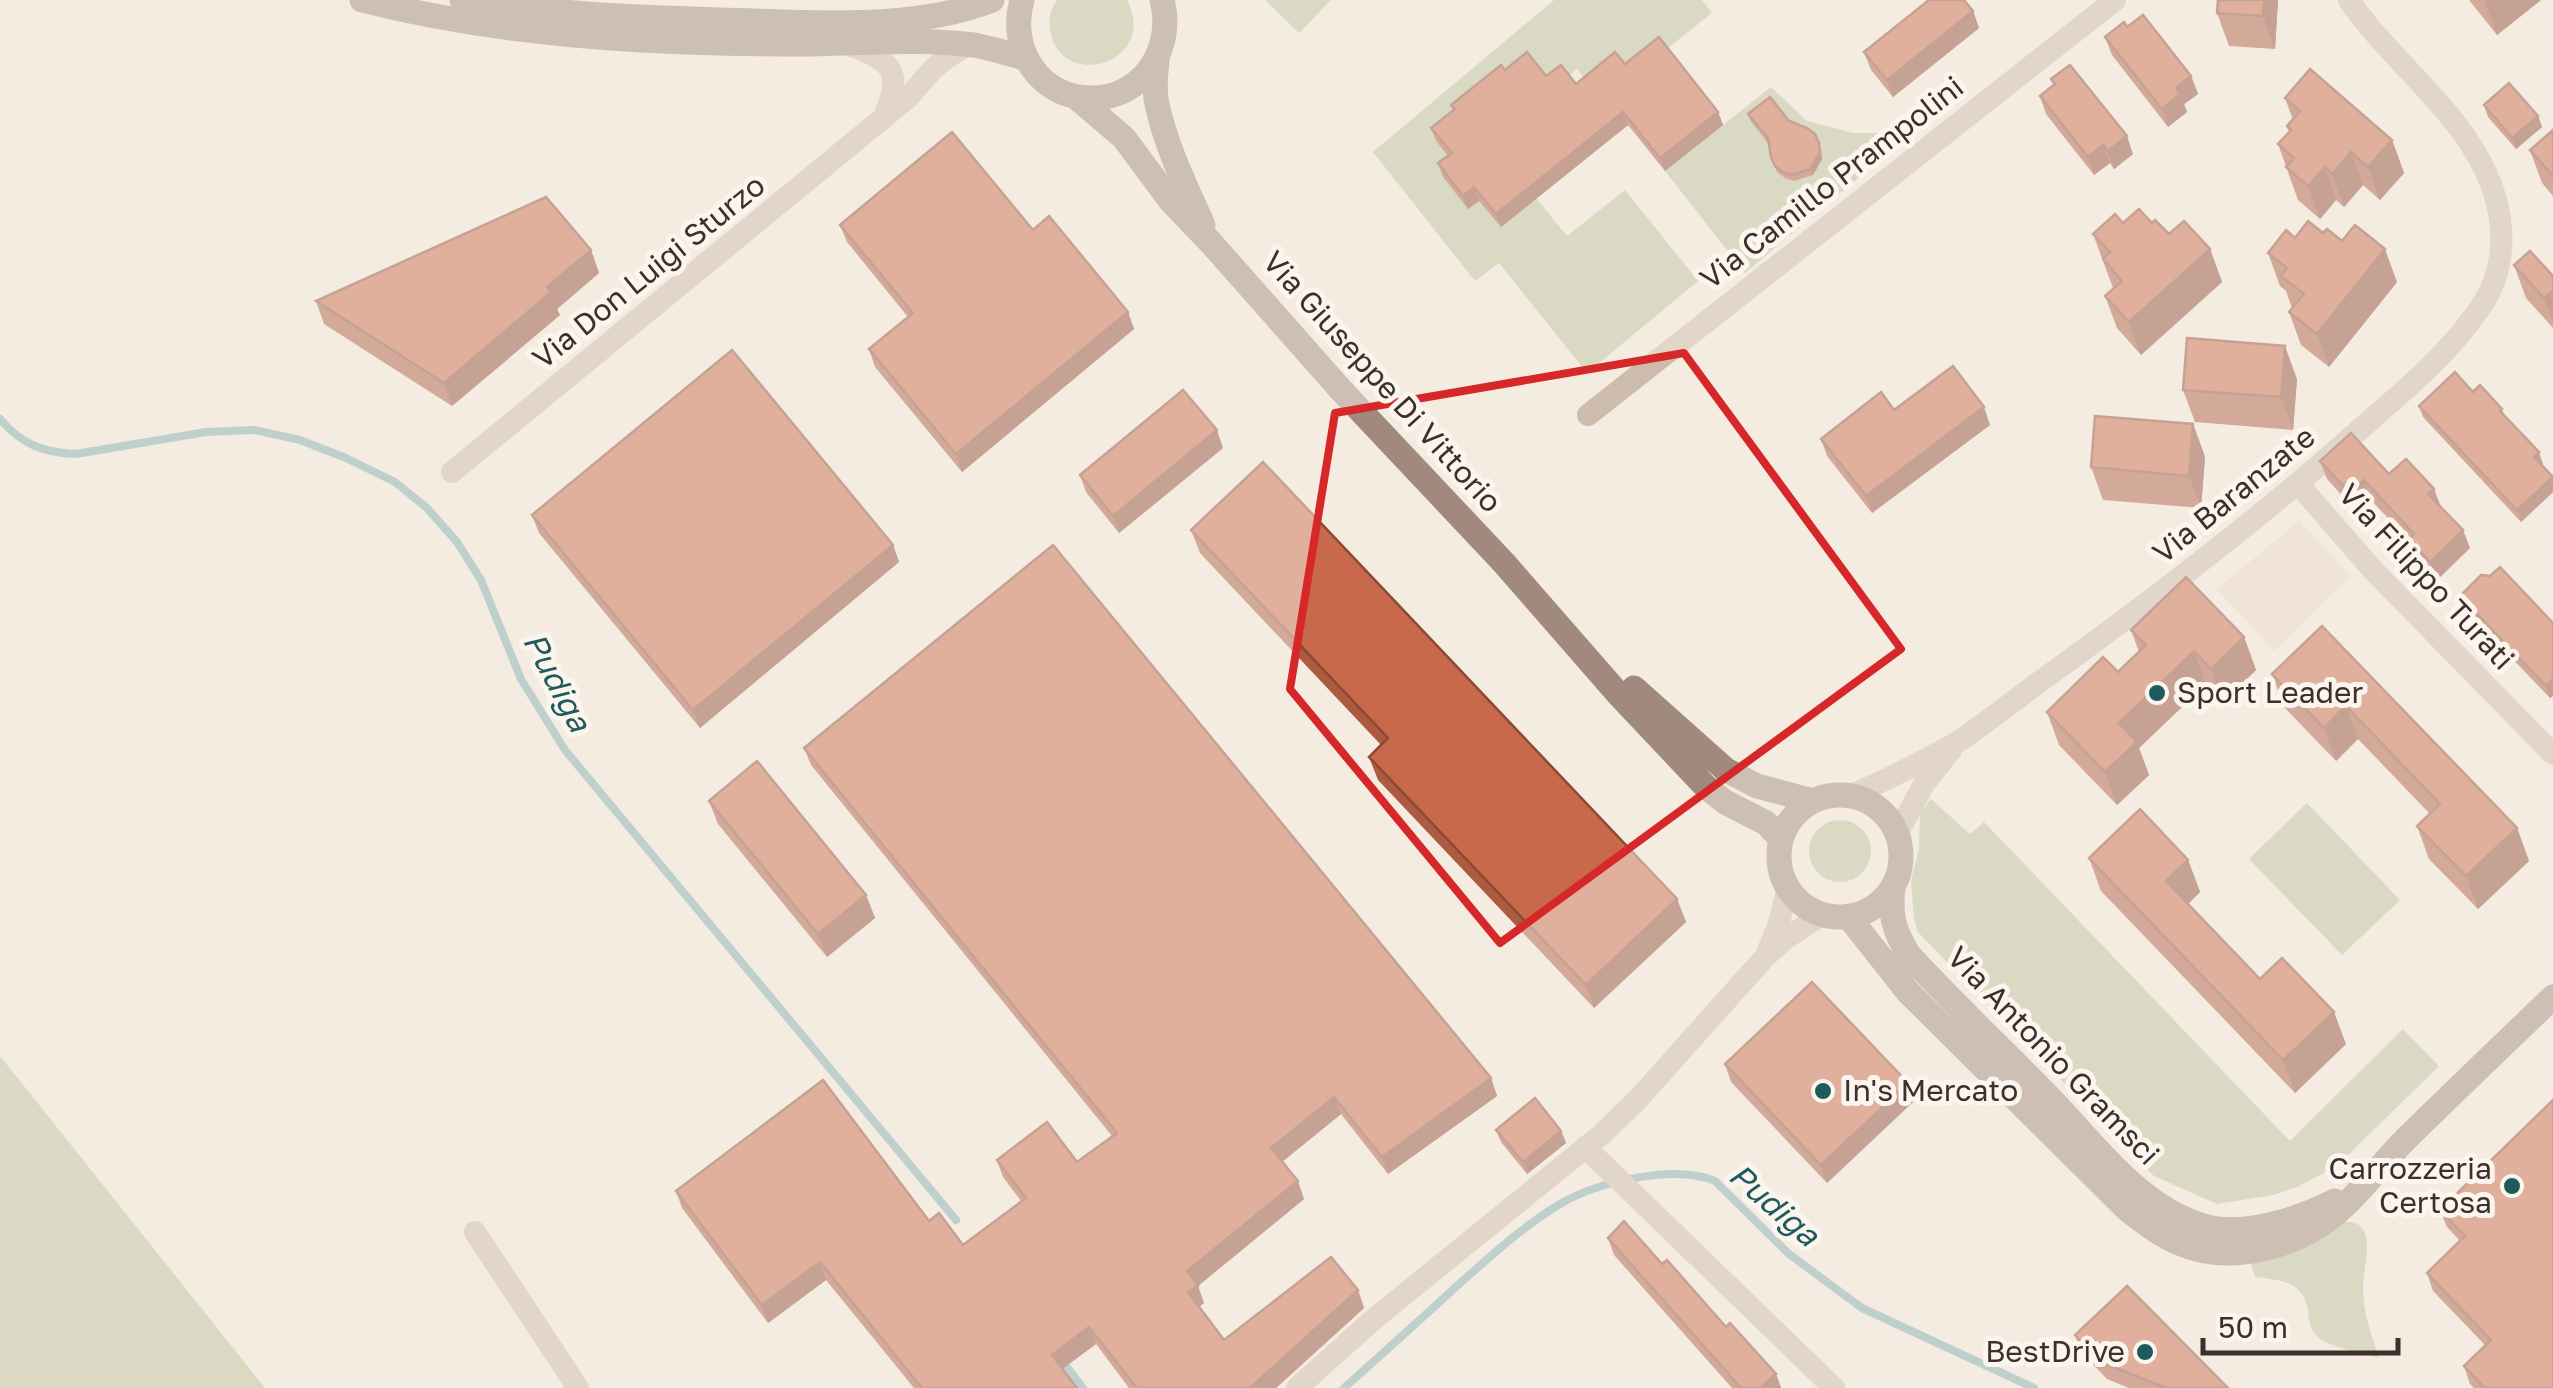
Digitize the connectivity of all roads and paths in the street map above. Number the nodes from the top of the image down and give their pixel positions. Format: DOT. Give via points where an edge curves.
graph roads {
  1 [pos="362,0"];
  2 [pos="462,0"];
  3 [pos="992,0"];
  4 [pos="1022,0"];
  5 [pos="1162,0"];
  6 [pos="2114,0"];
  7 [pos="2349,0"];
  8 [pos="488,3"];
  9 [pos="846,44"];
  10 [pos="969,44"];
  11 [pos="1025,58"];
  12 [pos="1157,59"];
  13 [pos="1076,97"];
  14 [pos="884,117"];
  15 [pos="1212,244"];
  16 [pos="1588,415"];
  17 [pos="452,472"];
  18 [pos="2298,484"];
  19 [pos="1504,563"];
  20 [pos="1956,743"];
  21 [pos="2553,754"];
  22 [pos="1850,795"];
  23 [pos="1812,801"];
  24 [pos="1897,834"];
  25 [pos="1781,839"];
  26 [pos="1893,886"];
  27 [pos="1788,888"];
  28 [pos="1835,915"];
  29 [pos="1766,956"];
  30 [pos="2553,997"];
  31 [pos="1585,1147"];
  32 [pos="2382,1164"];
  33 [pos="475,1232"];
  34 [pos="578,1388"];
  35 [pos="1298,1388"];
  36 [pos="1834,1388"];
  1 -- 9 [label="street" via="493,28"];
  2 -- 8 [label="street"];
  3 -- 8 [label="street" via="940,15 785,22"];
  4 -- 11 [label="street" via="1017,27"];
  5 -- 12 [label="street, Via Giuseppe Di Vittorio" via="1166,28"];
  6 -- 16 [label="street, Via Camillo Prampolini"];
  7 -- 18 [label="street, Via Baranzate" via="2481,162 2496,198 2500,256 2490,291 2444,350"];
  9 -- 10 [label="street"];
  9 -- 14 [label="street" via="878,57 893,74"];
  10 -- 11 [label="street"];
  10 -- 14 [label="street, Via Don Luigi Sturzo" via="941,59"];
  11 -- 13 [label="street, Via Giuseppe Di Vittorio" via="1042,80"];
  12 -- 13 [label="street" via="1123,91"];
  12 -- 15 [label="street, Via Giuseppe Di Vittorio" via="1162,121"];
  13 -- 15 [label="street, Via Giuseppe Di Vittorio" via="1124,138"];
  14 -- 17 [label="street, Via Don Luigi Sturzo"];
  15 -- 19 [label="street, Via Giuseppe Di Vittorio"];
  18 -- 20 [label="street, Via Baranzate" via="2144,607"];
  18 -- 21 [label="street, Via Filippo Turati"];
  19 -- 23 [label="street, Via Giuseppe Di Vittorio" via="1726,770"];
  19 -- 25 [label="street, Via Giuseppe Di Vittorio" via="1705,786"];
  20 -- 22 [label="street, Via Baranzate"];
  20 -- 24 [label="street, Via Baranzate"];
  22 -- 23 [label="street"];
  22 -- 24 [label="street" via="1870,802"];
  23 -- 25 [label="street"];
  24 -- 26 [label="street" via="1901,852"];
  25 -- 27 [label="street"];
  26 -- 28 [label="street" via="1866,911"];
  26 -- 32 [label="street, Via Antonio Gramsci" via="1890,912 1908,954 2130,1184 2160,1206 2207,1228 2281,1222 2341,1198"];
  27 -- 28 [label="street" via="1809,908"];
  27 -- 29 [label="street"];
  28 -- 29 [label="street"];
  28 -- 32 [label="street, Via Antonio Gramsci" via="2128,1210 2180,1244 2224,1252 2277,1245 2342,1208"];
  29 -- 31 [label="street" via="1639,1098"];
  30 -- 32 [label="street, Via Antonio Gramsci"];
  31 -- 35 [label="street"];
  31 -- 36 [label="street"];
  33 -- 34 [label="street"];
}
